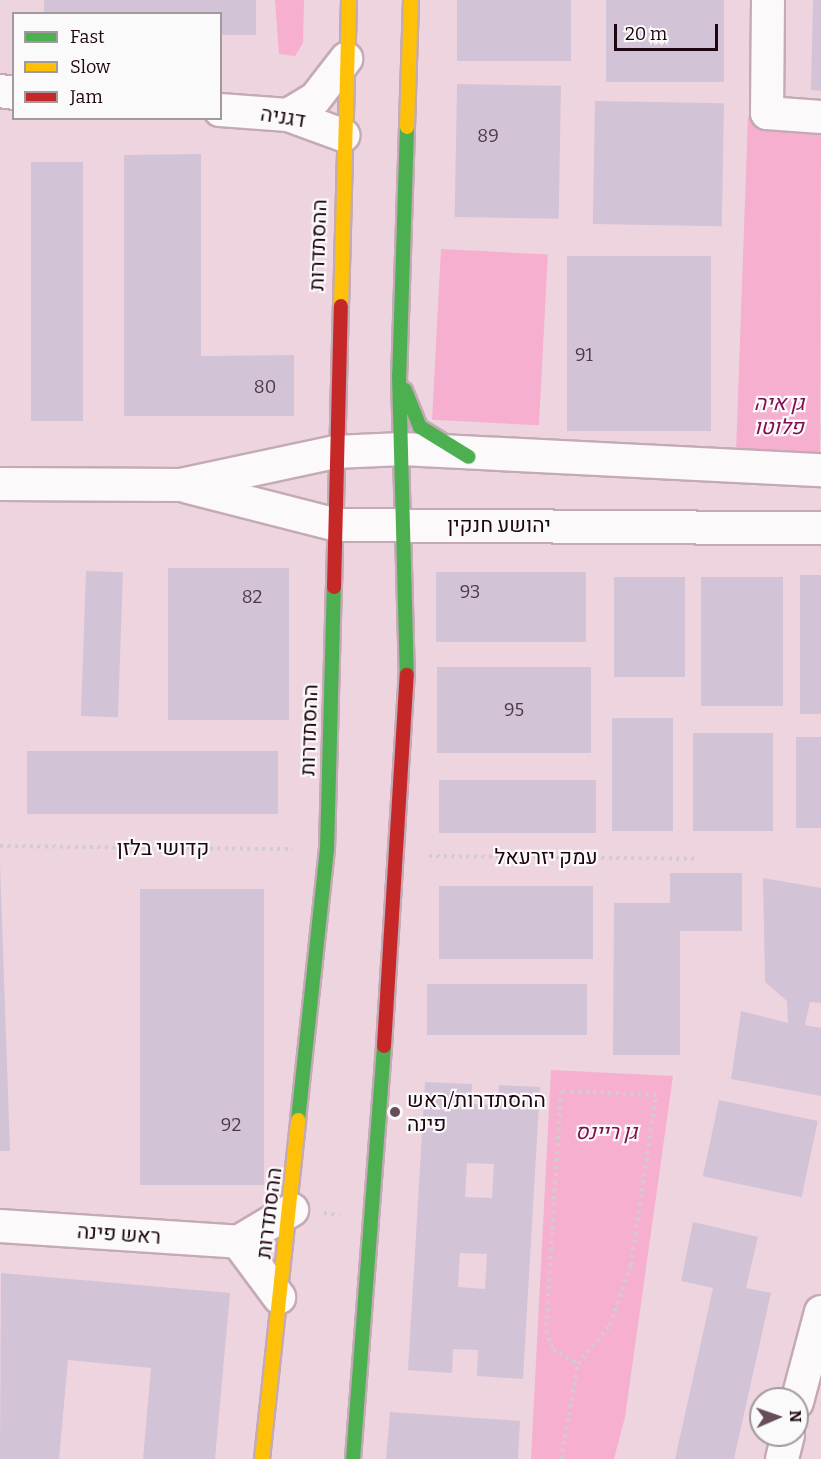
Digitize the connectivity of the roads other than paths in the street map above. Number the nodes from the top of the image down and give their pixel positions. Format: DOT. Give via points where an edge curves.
graph roads {
  1 [pos="350,0"];
  2 [pos="411,0"];
  3 [pos="768,0"];
  4 [pos="346,59"];
  5 [pos="222,110"];
  6 [pos="288,116"];
  7 [pos="821,117"];
  8 [pos="343,135"];
  9 [pos="399,375"];
  10 [pos="402,449"];
  11 [pos="335,452"];
  12 [pos="469,457"];
  13 [pos="821,470"];
  14 [pos="0,484"];
  15 [pos="182,485"];
  16 [pos="337,525"];
  17 [pos="405,525"];
  18 [pos="821,528"];
  19 [pos="292,1210"];
  20 [pos="0,1226"];
  21 [pos="238,1242"];
  22 [pos="279,1297"];
  23 [pos="821,1312"];
  24 [pos="801,1387"];
  25 [pos="262,1459"];
  26 [pos="353,1459"];
  1 -- 4 [label="street, ההסתדרות"];
  2 -- 9 [label="street"];
  3 -- 7 [label="street" via="767,113"];
  4 -- 6 [label="street" via="315,99"];
  4 -- 8 [label="street, ההסתדרות"];
  5 -- 6 [label="street, דגניה"];
  6 -- 8 [label="street, דגניה"];
  8 -- 11 [label="street, ההסתדרות"];
  9 -- 10 [label="street"];
  9 -- 12 [label="street" via="420,427"];
  10 -- 11 [label="street, יהושע חנקין"];
  10 -- 12 [label="street, יהושע חנקין"];
  10 -- 17 [label="street"];
  11 -- 15 [label="street, יהושע חנקין"];
  11 -- 16 [label="street, ההסתדרות"];
  12 -- 13 [label="street, יהושע חנקין"];
  14 -- 15 [label="street, יהושע חנקין"];
  15 -- 16 [label="street, יהושע חנקין"];
  16 -- 17 [label="street, יהושע חנקין"];
  16 -- 19 [label="street, ההסתדרות" via="327,849"];
  17 -- 18 [label="street, יהושע חנקין"];
  17 -- 26 [label="street" via="410,643 374,1218"];
  19 -- 21 [label="street"];
  19 -- 22 [label="street, ההסתדרות"];
  20 -- 21 [label="street, ראש פינה"];
  21 -- 22 [label="street"];
  22 -- 25 [label="street, ההסתדרות"];
  23 -- 24 [label="street"];
}
